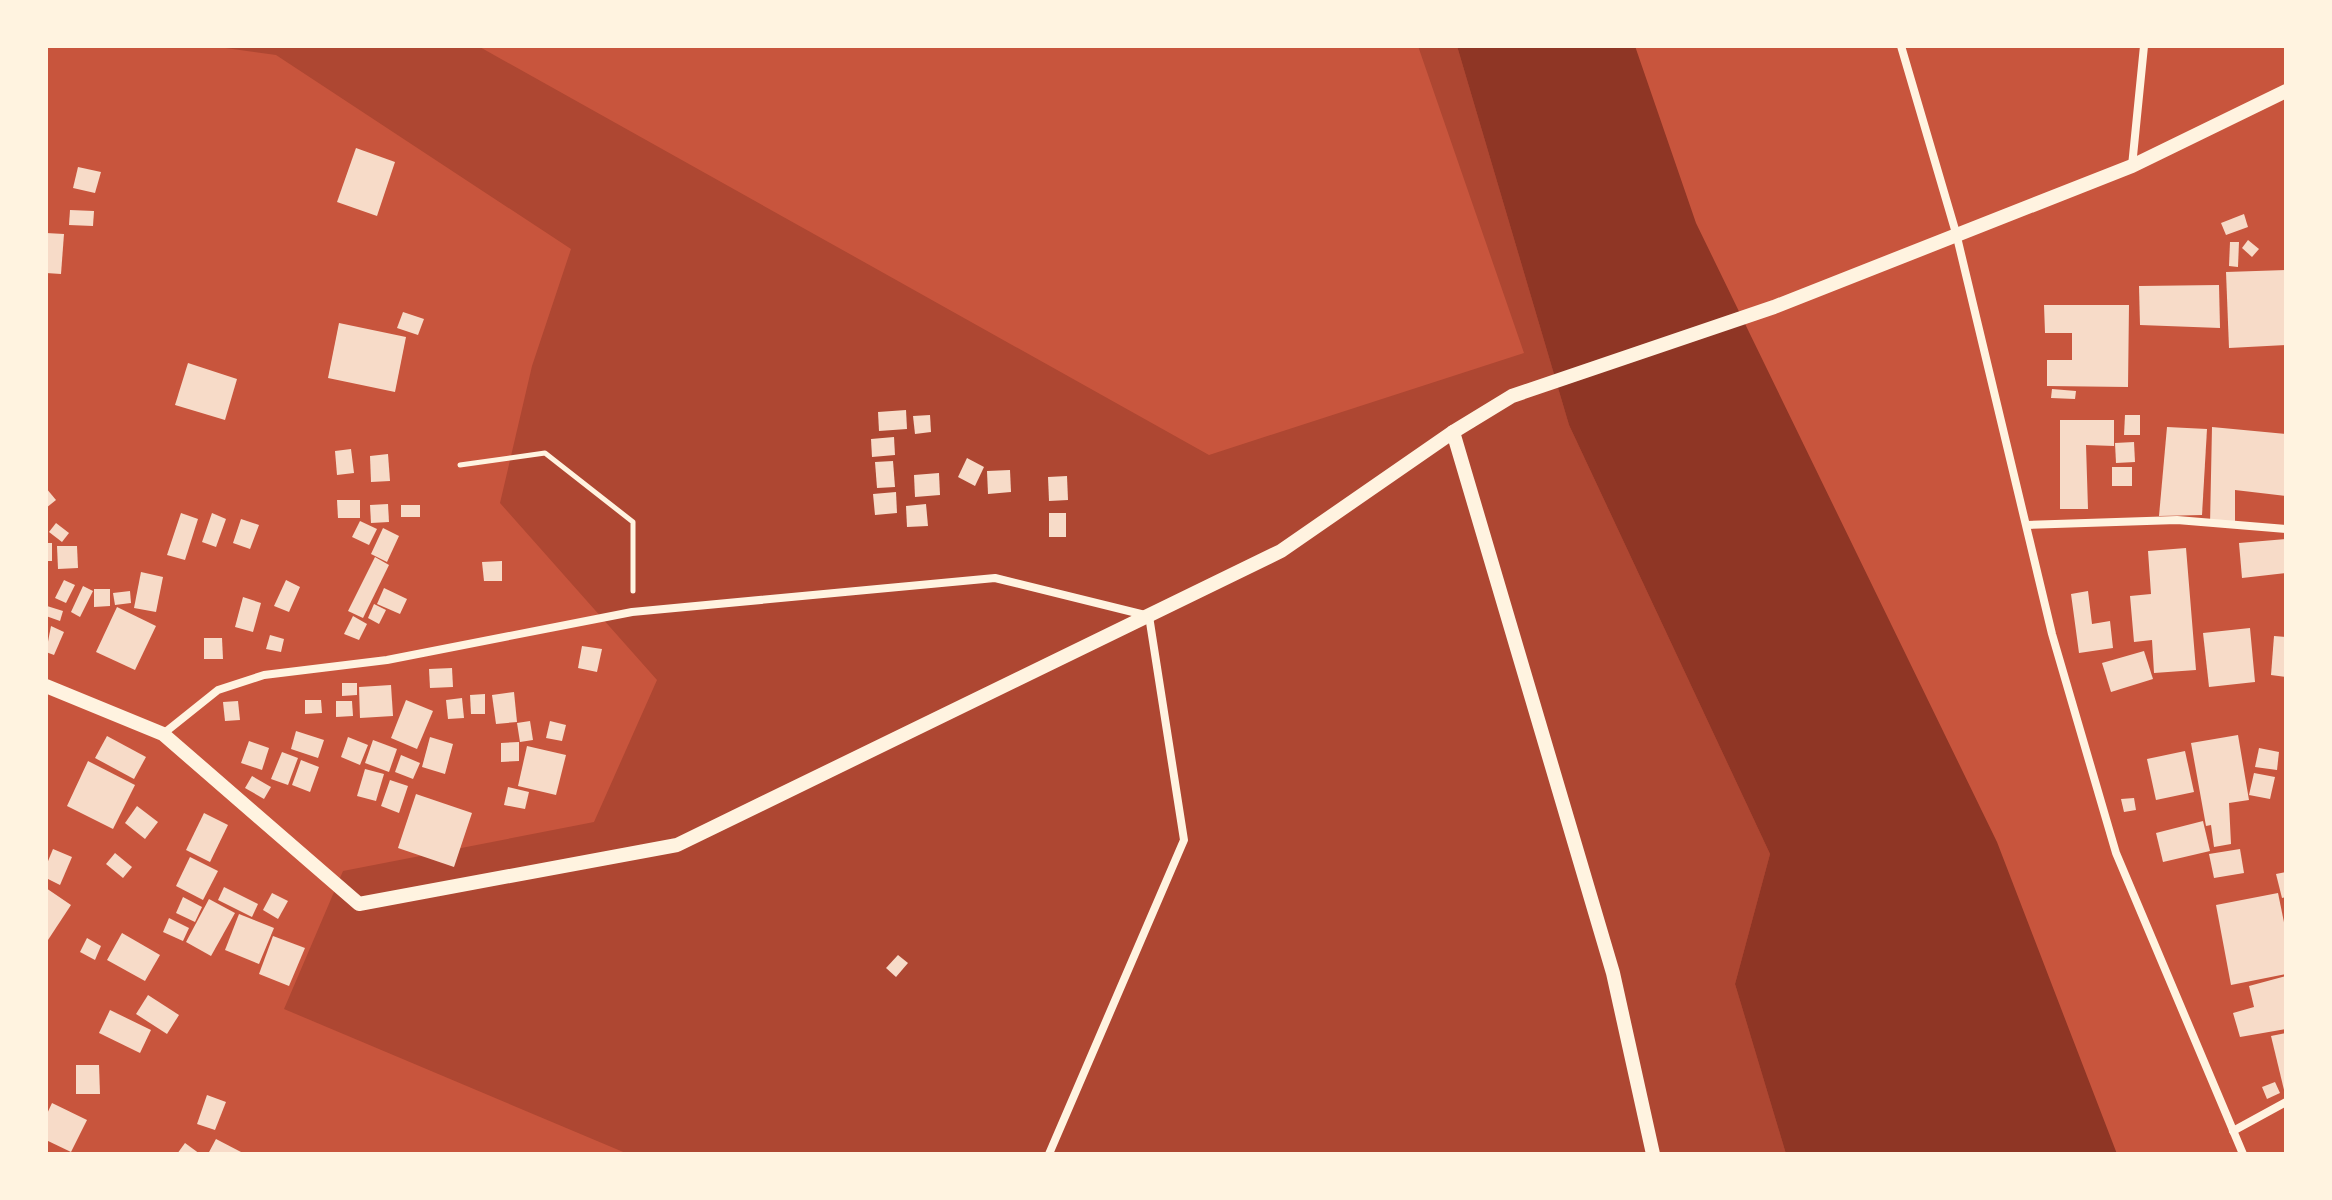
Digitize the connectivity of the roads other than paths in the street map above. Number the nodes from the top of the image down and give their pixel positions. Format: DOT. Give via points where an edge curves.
graph roads {
  1 [pos="1901,46"];
  2 [pos="2144,46"];
  3 [pos="2286,91"];
  4 [pos="2132,166"];
  5 [pos="1956,233"];
  6 [pos="1453,432"];
  7 [pos="2027,525"];
  8 [pos="2286,529"];
  9 [pos="1149,616"];
  10 [pos="46,686"];
  11 [pos="163,734"];
  12 [pos="2286,1102"];
  13 [pos="2233,1131"];
  14 [pos="1049,1154"];
  15 [pos="1653,1154"];
  16 [pos="2243,1154"];
  1 -- 5 [label="street"];
  2 -- 4 [label="street"];
  3 -- 4 [label="street"];
  4 -- 5 [label="street"];
  5 -- 6 [label="street" via="1774,307 1512,396"];
  5 -- 7 [label="street"];
  6 -- 9 [label="street" via="1281,551"];
  6 -- 15 [label="street" via="1613,973"];
  7 -- 8 [label="street" via="2177,520"];
  7 -- 13 [label="street" via="2052,634 2116,853"];
  9 -- 11 [label="street" via="995,578 632,612 387,660 264,675 218,690"];
  9 -- 11 [label="street" via="677,845 359,904"];
  9 -- 14 [label="street" via="1184,840"];
  10 -- 11 [label="street"];
  12 -- 13 [label="street"];
  13 -- 16 [label="street"];
}
